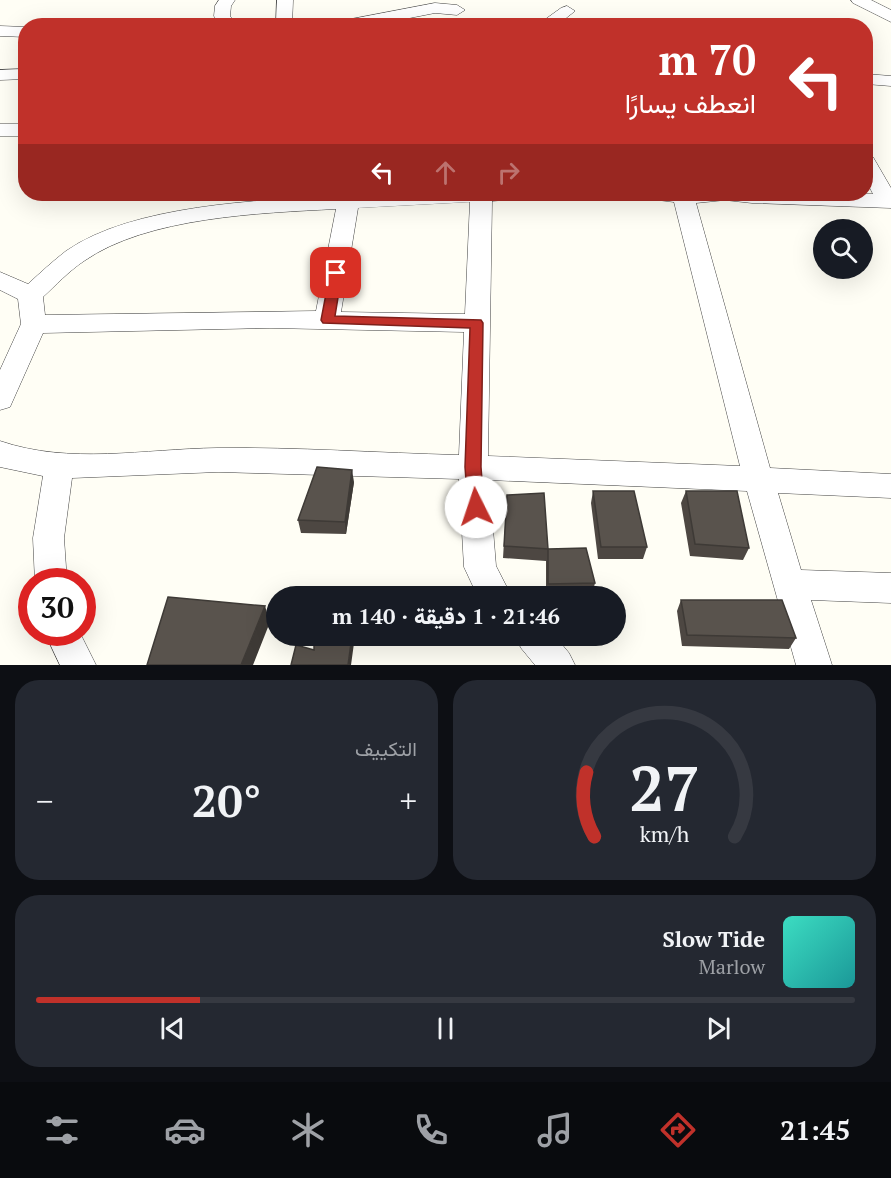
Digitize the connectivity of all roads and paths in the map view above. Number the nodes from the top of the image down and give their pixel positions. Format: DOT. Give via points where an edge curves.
graph roads {
  1 [pos="227,0"];
  2 [pos="859,0"];
  3 [pos="282,1"];
  4 [pos="567,11"];
  5 [pos="457,12"];
  6 [pos="891,17"];
  7 [pos="223,18"];
  8 [pos="283,18"];
  9 [pos="383,18"];
  10 [pos="556,18"];
  11 [pos="0,31"];
  12 [pos="18,32"];
  13 [pos="18,74"];
  14 [pos="0,75"];
  15 [pos="873,80"];
  16 [pos="891,81"];
  17 [pos="0,130"];
  18 [pos="18,130"];
  19 [pos="873,173"];
  20 [pos="873,200"];
  21 [pos="322,201"];
  22 [pos="348,201"];
  23 [pos="489,201"];
  24 [pos="673,201"];
  25 [pos="889,201"];
  26 [pos="0,280"];
  27 [pos="30,295"];
  28 [pos="327,320"];
  29 [pos="477,323"];
  30 [pos="34,324"];
  31 [pos="0,400"];
  32 [pos="0,453"];
  33 [pos="60,467"];
  34 [pos="473,467"];
  35 [pos="757,479"];
  36 [pos="891,486"];
  37 [pos="48,568"];
  38 [pos="789,584"];
  39 [pos="490,586"];
  40 [pos="891,588"];
  41 [pos="68,646"];
  42 [pos="541,646"];
  43 [pos="78,665"];
  44 [pos="557,665"];
  45 [pos="814,665"];
  1 -- 7 [label="street"];
  2 -- 6 [label="street"];
  3 -- 8 [label="street"];
  4 -- 10 [label="street"];
  5 -- 9 [label="street" via="435,8"];
  11 -- 12 [label="street"];
  13 -- 14 [label="street"];
  15 -- 16 [label="street"];
  17 -- 18 [label="street"];
  19 -- 25 [label="street"];
  20 -- 25 [label="street"];
  21 -- 27 [label="street" via="175,217 106,239 75,256"];
  22 -- 28 [label="street"];
  23 -- 29 [label="street"];
  24 -- 35 [label="street" via="714,320"];
  26 -- 27 [label="street"];
  27 -- 30 [label="street"];
  28 -- 29 [label="street"];
  28 -- 30 [label="street"];
  29 -- 34 [label="street"];
  30 -- 31 [label="street"];
  32 -- 33 [label="street" via="7,458"];
  33 -- 34 [label="street" via="218,460"];
  33 -- 37 [label="street" via="51,506"];
  34 -- 35 [label="street"];
  34 -- 39 [label="street" via="480,567"];
  35 -- 36 [label="street"];
  35 -- 38 [label="street"];
  38 -- 40 [label="street"];
  38 -- 45 [label="street"];
  41 -- 43 [label="street"];
  42 -- 44 [label="street"];
}
